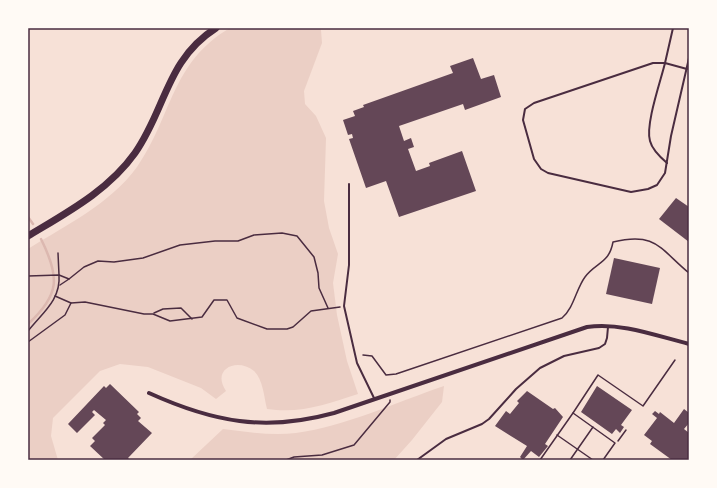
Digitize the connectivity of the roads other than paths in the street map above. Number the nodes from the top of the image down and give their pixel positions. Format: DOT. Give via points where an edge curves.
graph roads {
  1 [pos="214,28"];
  2 [pos="673,28"];
  3 [pos="689,58"];
  4 [pos="665,63"];
  5 [pos="686,69"];
  6 [pos="667,163"];
  7 [pos="349,184"];
  8 [pos="28,236"];
  9 [pos="608,326"];
  10 [pos="689,344"];
  11 [pos="149,393"];
  12 [pos="374,399"];
  13 [pos="417,460"];
  1 -- 8 [label="main road" via="195,44 179,64 144,139 121,170 89,198"];
  2 -- 4 [label="lane"];
  3 -- 5 [label="lane"];
  4 -- 5 [label="lane"];
  4 -- 6 [label="lane" via="649,138 651,145"];
  4 -- 6 [label="lane" via="653,63 534,103 525,109 523,120 534,159 548,173 637,192 657,185 665,173"];
  5 -- 6 [label="lane"];
  7 -- 12 [label="lane" via="349,266 344,306 357,363"];
  9 -- 10 [label="street"];
  9 -- 12 [label="street" via="588,327 570,332"];
  9 -- 13 [label="lane" via="607,338 599,348 564,356 540,368 516,389 489,419 446,439"];
  11 -- 12 [label="street" via="183,408 214,416 273,423 317,418"];
}
